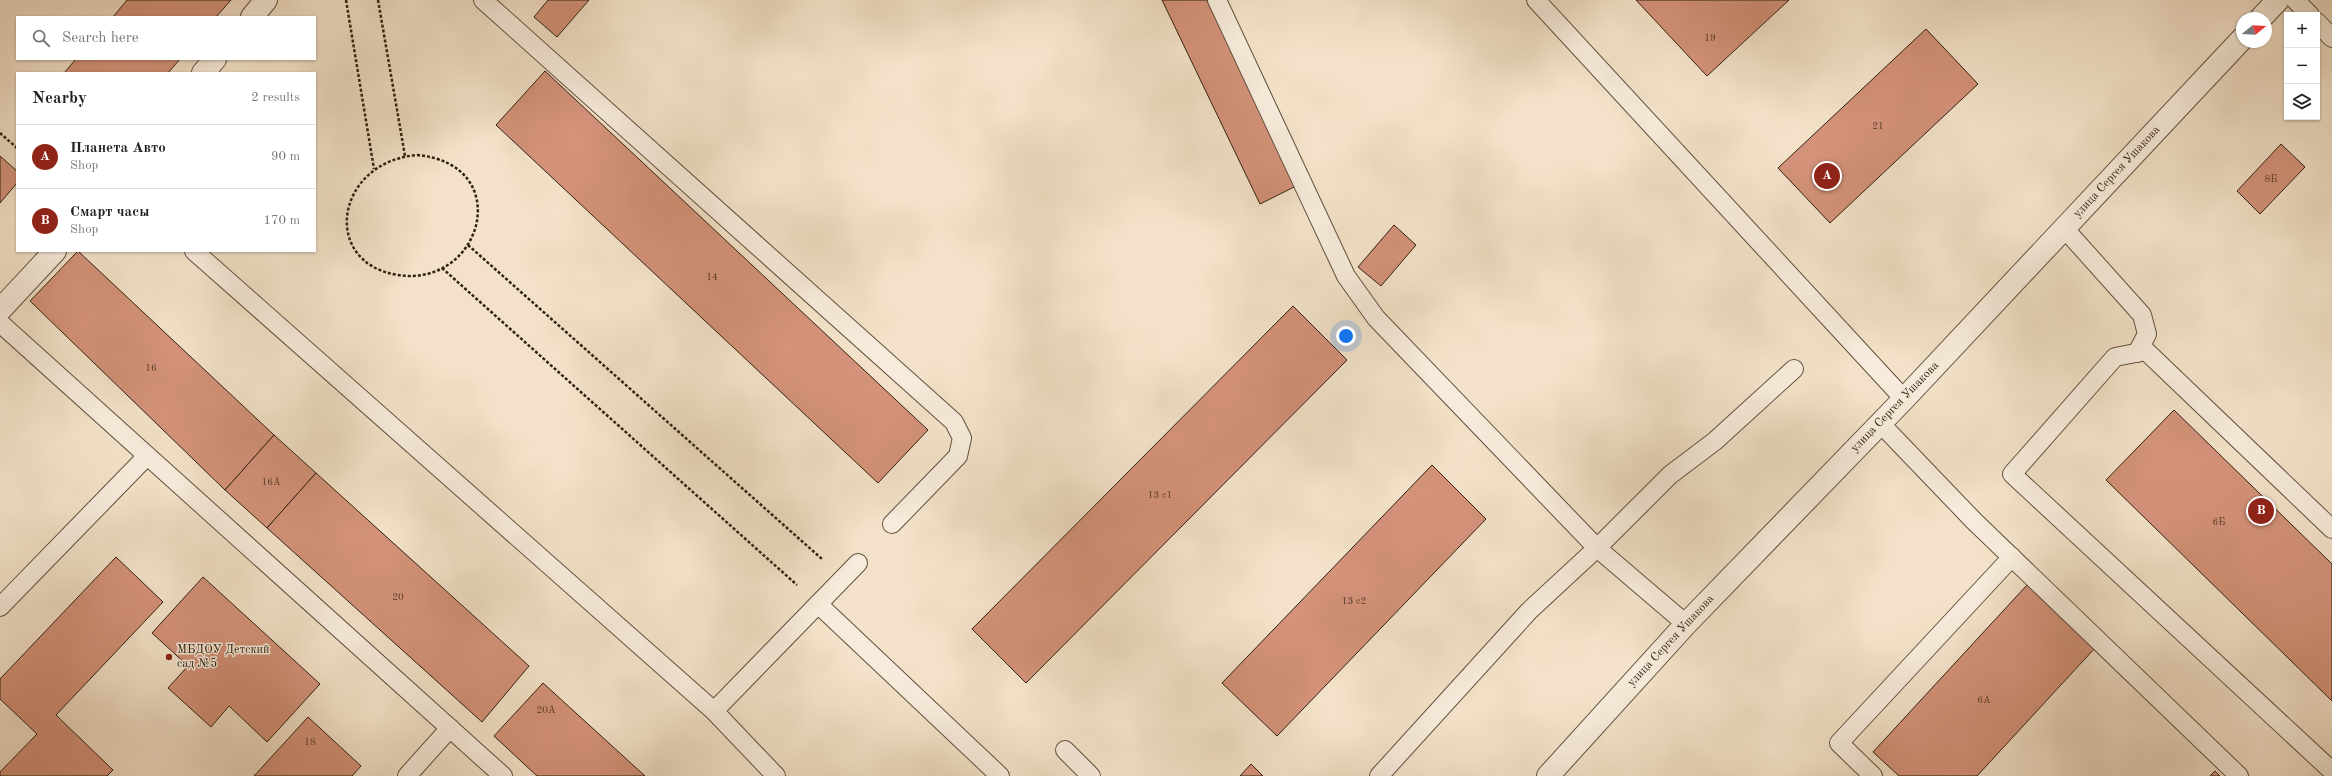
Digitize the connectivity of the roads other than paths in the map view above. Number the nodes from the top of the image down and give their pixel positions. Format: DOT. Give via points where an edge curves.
graph roads {
  1 [pos="266,0"];
  2 [pos="483,0"];
  3 [pos="1217,0"];
  4 [pos="1536,0"];
  5 [pos="1551,0"];
  6 [pos="2278,0"];
  7 [pos="2295,0"];
  8 [pos="2267,12"];
  9 [pos="2307,12"];
  10 [pos="253,16"];
  11 [pos="1556,20"];
  12 [pos="2320,25"];
  13 [pos="2332,38"];
  14 [pos="2236,45"];
  15 [pos="214,60"];
  16 [pos="203,72"];
  17 [pos="2064,228"];
  18 [pos="54,252"];
  19 [pos="195,252"];
  20 [pos="0,310"];
  21 [pos="0,323"];
  22 [pos="2137,353"];
  23 [pos="1794,368"];
  24 [pos="1904,399"];
  25 [pos="1880,423"];
  26 [pos="147,456"];
  27 [pos="892,524"];
  28 [pos="2332,528"];
  29 [pos="1597,548"];
  30 [pos="2012,557"];
  31 [pos="858,562"];
  32 [pos="818,604"];
  33 [pos="0,607"];
  34 [pos="1686,624"];
  35 [pos="714,710"];
  36 [pos="450,728"];
  37 [pos="1065,750"];
  38 [pos="2332,772"];
  39 [pos="407,776"];
  40 [pos="503,776"];
  41 [pos="776,776"];
  42 [pos="1000,776"];
  43 [pos="1091,776"];
  44 [pos="1379,776"];
  45 [pos="1548,776"];
  46 [pos="1873,776"];
  47 [pos="2239,776"];
  1 -- 10 [label="street"];
  2 -- 27 [label="lane" via="954,422 962,438 958,456"];
  3 -- 29 [label="lane" via="1346,276 1376,318"];
  4 -- 11 [label="lane"];
  5 -- 11 [label="lane"];
  6 -- 8 [label="street"];
  7 -- 9 [label="lane"];
  11 -- 24 [label="lane"];
  12 -- 13 [label="lane"];
  14 -- 17 [label="street, улица Сергея Ушакова"];
  15 -- 16 [label="street"];
  17 -- 22 [label="lane" via="2142,315 2146,334"];
  17 -- 24 [label="street, улица Сергея Ушакова"];
  18 -- 20 [label="street"];
  19 -- 35 [label="lane"];
  21 -- 26 [label="lane"];
  22 -- 28 [label="lane" via="2146,351"];
  22 -- 38 [label="lane" via="2115,357 2012,474"];
  23 -- 29 [label="lane" via="1715,441 1670,475"];
  24 -- 25 [label="street, улица Сергея Ушакова"];
  25 -- 30 [label="lane" via="1974,522"];
  25 -- 34 [label="street, улица Сергея Ушакова"];
  26 -- 33 [label="lane"];
  26 -- 36 [label="lane"];
  29 -- 34 [label="lane"];
  29 -- 44 [label="lane" via="1529,611"];
  30 -- 46 [label="lane" via="1839,743"];
  30 -- 47 [label="lane"];
  31 -- 32 [label="lane"];
  32 -- 35 [label="lane"];
  32 -- 42 [label="lane"];
  34 -- 45 [label="street, улица Сергея Ушакова"];
  35 -- 41 [label="lane"];
  36 -- 39 [label="lane"];
  36 -- 40 [label="lane"];
  37 -- 43 [label="lane"];
}
